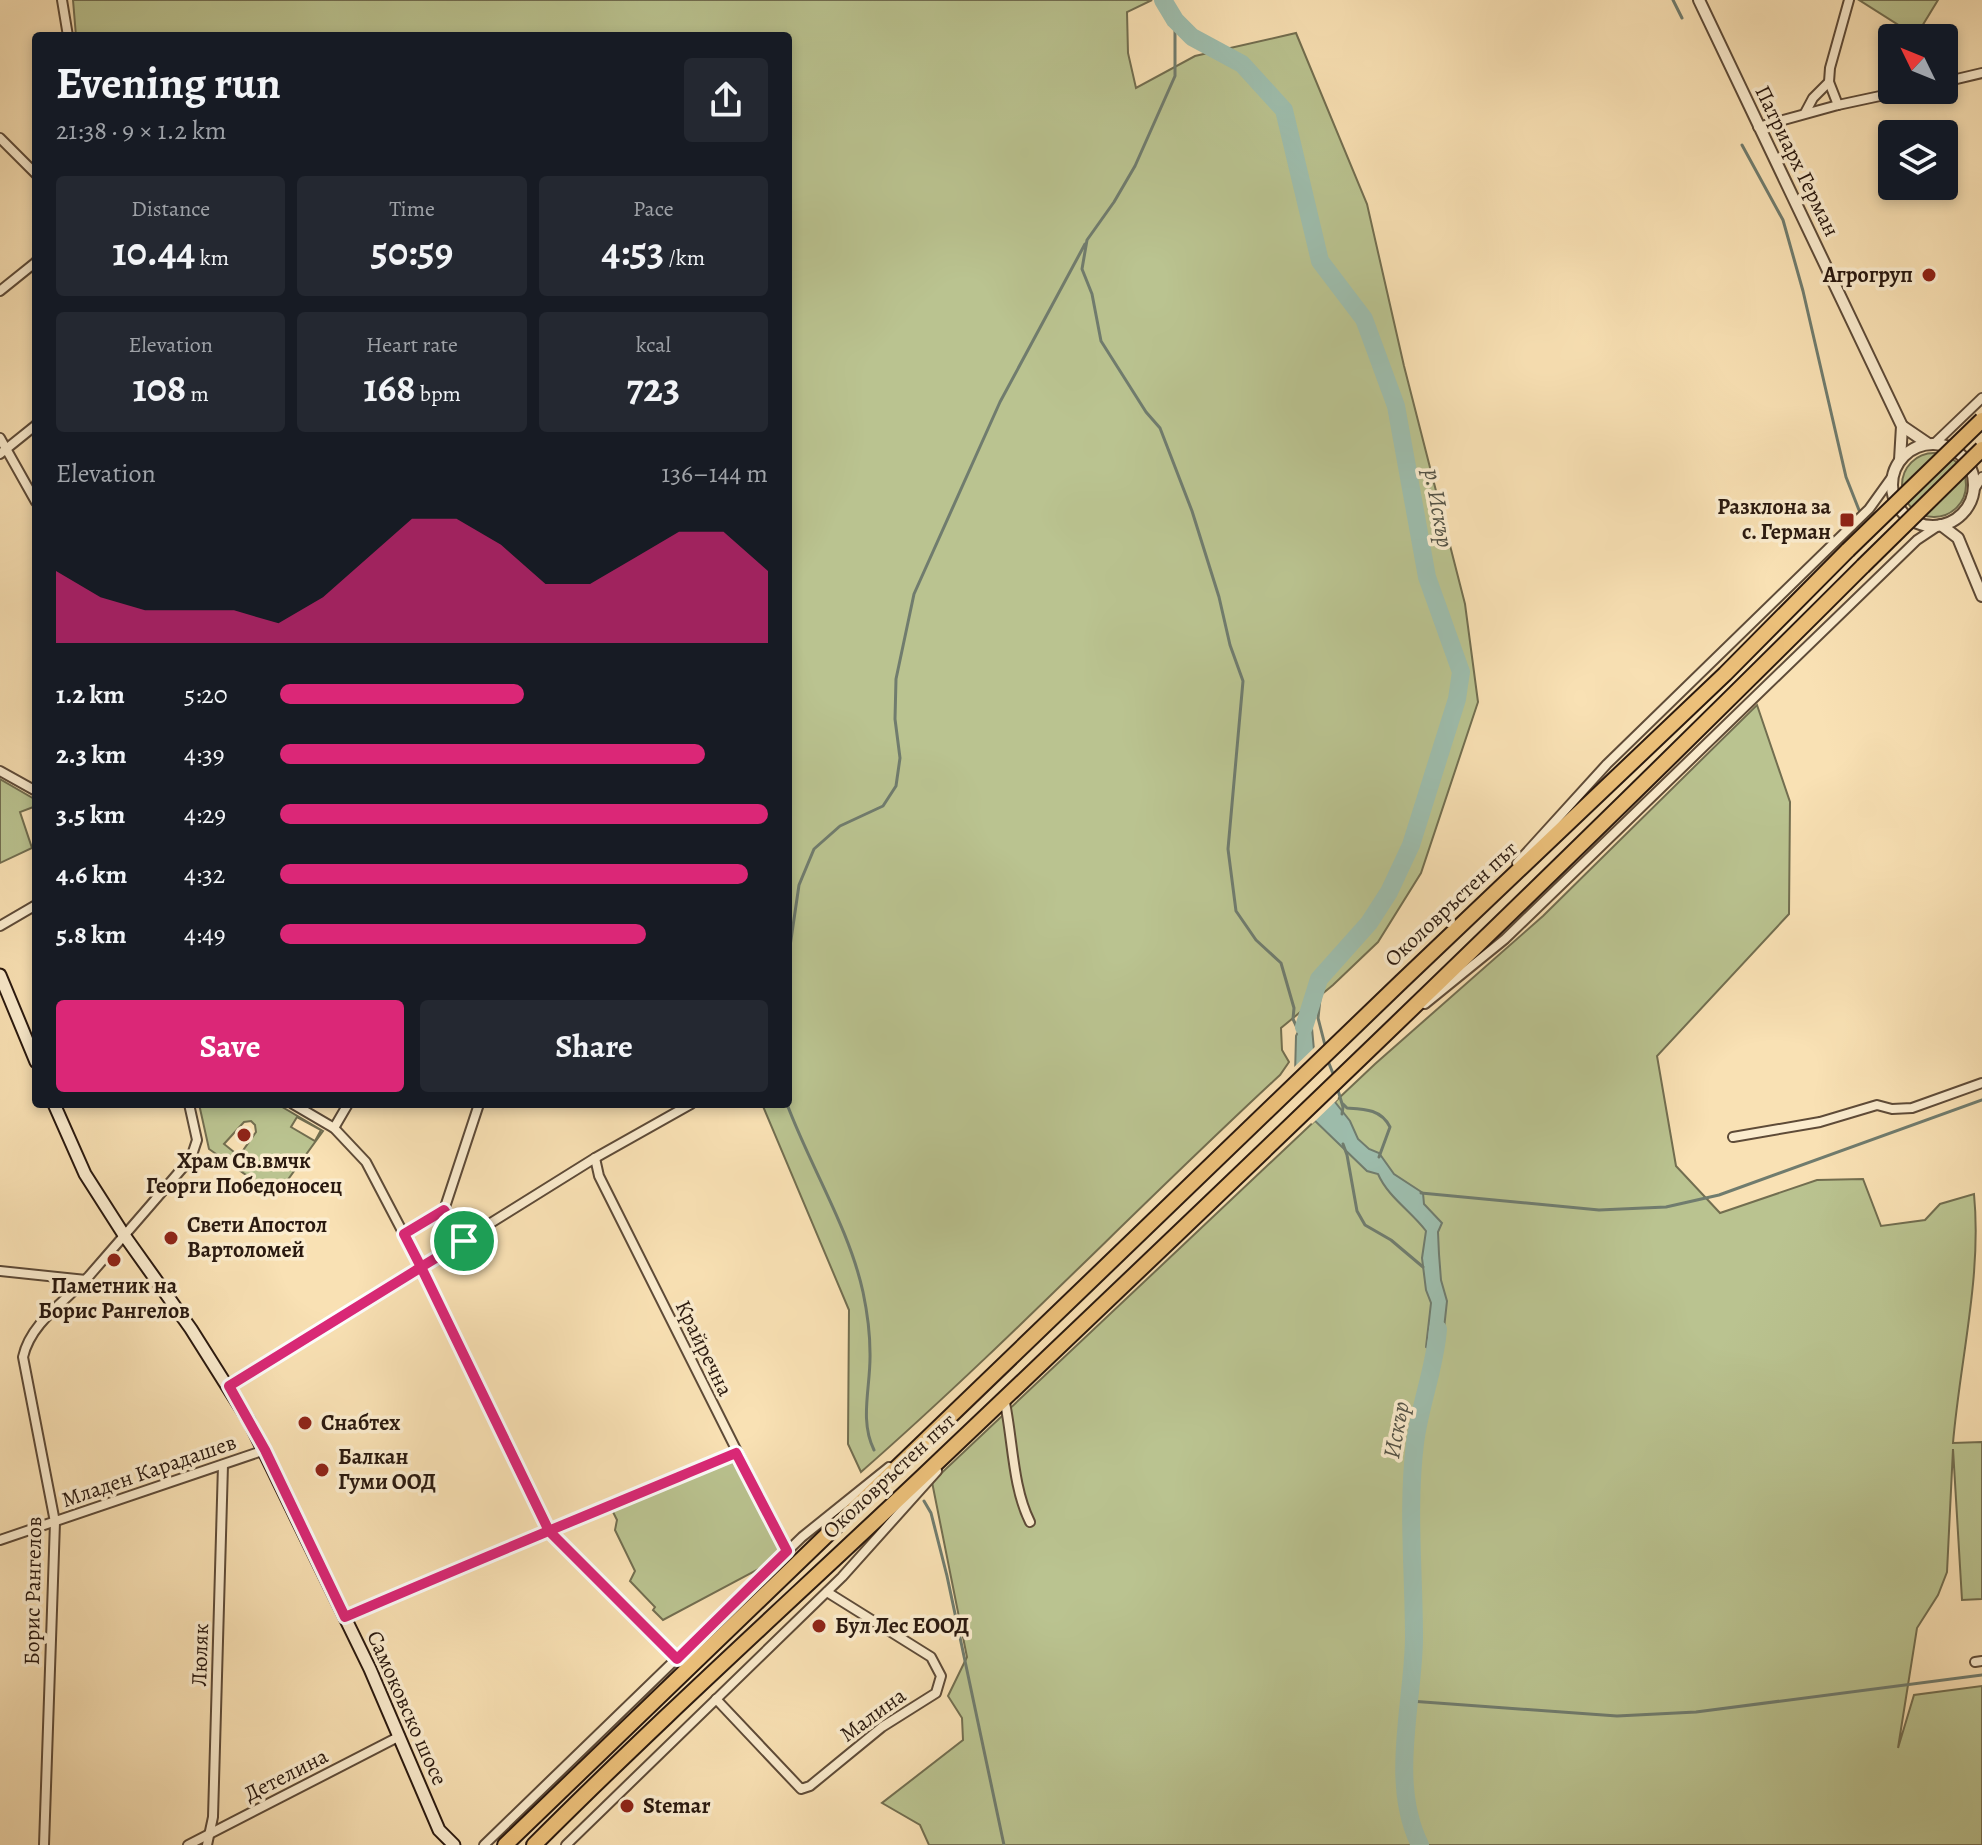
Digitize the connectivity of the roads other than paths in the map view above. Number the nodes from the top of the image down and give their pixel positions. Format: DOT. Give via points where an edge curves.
graph roads {
  1 [pos="62,0"];
  2 [pos="1699,0"];
  3 [pos="1849,0"];
  4 [pos="67,32"];
  5 [pos="1982,73"];
  6 [pos="1958,79"];
  7 [pos="1829,82"];
  8 [pos="1878,96"];
  9 [pos="1838,105"];
  10 [pos="1805,113"];
  11 [pos="1758,127"];
  12 [pos="0,138"];
  13 [pos="32,170"];
  14 [pos="32,265"];
  15 [pos="0,291"];
  16 [pos="1982,398"];
  17 [pos="1982,420"];
  18 [pos="1902,426"];
  19 [pos="32,428"];
  20 [pos="0,438"];
  21 [pos="1931,443"];
  22 [pos="1982,449"];
  23 [pos="4,451"];
  24 [pos="1900,460"];
  25 [pos="1892,477"];
  26 [pos="1982,477"];
  27 [pos="1975,488"];
  28 [pos="32,496"];
  29 [pos="1961,516"];
  30 [pos="1940,526"];
  31 [pos="1958,538"];
  32 [pos="1982,596"];
  33 [pos="0,771"];
  34 [pos="32,789"];
  35 [pos="32,907"];
  36 [pos="0,926"];
  37 [pos="0,975"];
  38 [pos="1401,982"];
  39 [pos="1369,1051"];
  40 [pos="32,1052"];
  41 [pos="1982,1083"];
  42 [pos="56,1108"];
  43 [pos="190,1108"];
  44 [pos="300,1108"];
  45 [pos="346,1108"];
  46 [pos="478,1108"];
  47 [pos="684,1108"];
  48 [pos="334,1128"];
  49 [pos="1733,1137"];
  50 [pos="595,1158"];
  51 [pos="444,1210"];
  52 [pos="404,1234"];
  53 [pos="124,1235"];
  54 [pos="464,1241"];
  55 [pos="421,1267"];
  56 [pos="0,1271"];
  57 [pos="86,1280"];
  58 [pos="229,1386"];
  59 [pos="1000,1401"];
  60 [pos="949,1419"];
  61 [pos="265,1450"];
  62 [pos="736,1453"];
  63 [pos="223,1465"];
  64 [pos="55,1522"];
  65 [pos="1030,1522"];
  66 [pos="549,1531"];
  67 [pos="0,1540"];
  68 [pos="787,1551"];
  69 [pos="827,1592"];
  70 [pos="345,1617"];
  71 [pos="677,1659"];
  72 [pos="716,1699"];
  73 [pos="400,1736"];
  74 [pos="439,1830"];
  75 [pos="211,1833"];
  76 [pos="537,1841"];
  77 [pos="44,1845"];
  78 [pos="188,1845"];
  79 [pos="207,1845"];
  80 [pos="438,1845"];
  81 [pos="454,1845"];
  82 [pos="484,1845"];
  83 [pos="505,1845"];
  84 [pos="566,1845"];
  1 -- 4 [label="street"];
  2 -- 11 [label="street, Патриарх Герман"];
  3 -- 7 [label="street"];
  5 -- 6 [label="street"];
  7 -- 9 [label="street"];
  7 -- 10 [label="street"];
  8 -- 9 [label="street"];
  9 -- 10 [label="street"];
  10 -- 11 [label="street"];
  11 -- 18 [label="street, Патриарх Герман"];
  12 -- 13 [label="street"];
  14 -- 15 [label="street"];
  16 -- 21 [label="street"];
  17 -- 38 [label="highway, Околовръстен път, bridge"];
  18 -- 21 [label="street"];
  18 -- 24 [label="street"];
  19 -- 23 [label="street"];
  20 -- 23 [label="street"];
  21 -- 24 [label="street"];
  21 -- 27 [label="street" via="1963,455"];
  22 -- 39 [label="highway, Околовръстен път, bridge"];
  23 -- 28 [label="street"];
  24 -- 25 [label="street"];
  25 -- 30 [label="street" via="1893,496 1902,512 1915,522"];
  25 -- 38 [label="street" via="1869,509 1607,764"];
  26 -- 27 [label="street"];
  27 -- 29 [label="street"];
  29 -- 30 [label="street"];
  29 -- 31 [label="street"];
  30 -- 31 [label="street"];
  30 -- 39 [label="street" via="1917,540 1505,939"];
  31 -- 32 [label="street"];
  33 -- 34 [label="street"];
  35 -- 36 [label="street"];
  37 -- 40 [label="main road"];
  38 -- 60 [label="highway, Околовръстен път"];
  39 -- 59 [label="highway, Околовръстен път"];
  41 -- 49 [label="street" via="1912,1108 1877,1105 1820,1122"];
  42 -- 53 [label="main road, Самоковско шосе" via="85,1174"];
  43 -- 53 [label="street, Борис Рангелов" via="197,1140 191,1158"];
  44 -- 48 [label="street"];
  45 -- 48 [label="street"];
  46 -- 51 [label="street"];
  47 -- 50 [label="street"];
  48 -- 52 [label="street" via="366,1162"];
  50 -- 54 [label="street"];
  50 -- 62 [label="street, Крайречна" via="599,1176"];
  51 -- 52 [label="street"];
  51 -- 54 [label="street"];
  52 -- 55 [label="street"];
  53 -- 57 [label="street, Борис Рангелов"];
  53 -- 58 [label="main road, Самоковско шосе"];
  54 -- 55 [label="street"];
  55 -- 58 [label="street"];
  55 -- 66 [label="street"];
  56 -- 57 [label="street"];
  57 -- 64 [label="street, Борис Рангелов" via="38,1325 23,1357"];
  58 -- 61 [label="main road, Самоковско шосе"];
  59 -- 65 [label="street" via="1012,1434 1020,1502"];
  59 -- 69 [label="street, Околовръстен път"];
  59 -- 76 [label="highway, Околовръстен път"];
  60 -- 68 [label="street, Околовръстен път"];
  60 -- 83 [label="highway, Околовръстен път"];
  61 -- 63 [label="street, Младен Карадашев"];
  61 -- 70 [label="main road, Самоковско шосе"];
  62 -- 66 [label="street"];
  62 -- 68 [label="street, Крайречна"];
  63 -- 64 [label="street, Младен Карадашев"];
  63 -- 75 [label="street, Люляк"];
  64 -- 67 [label="street, Младен Карадашев"];
  64 -- 77 [label="street, Борис Рангелов"];
  66 -- 70 [label="street"];
  66 -- 71 [label="street"];
  68 -- 71 [label="street, Околовръстен път"];
  69 -- 72 [label="street, Околовръстен път"];
  69 -- 72 [label="street, Малина" via="931,1657 941,1676 936,1693 801,1789"];
  70 -- 73 [label="main road, Самоковско шосе"];
  71 -- 82 [label="street, Околовръстен път"];
  72 -- 84 [label="street, Околовръстен път"];
  73 -- 74 [label="main road, Самоковско шосе"];
  73 -- 75 [label="street, Детелина"];
  74 -- 80 [label="main road, Самоковско шосе"];
  74 -- 81 [label="main road, Самоковско шосе"];
  75 -- 78 [label="street, Детелина"];
  75 -- 79 [label="street, Люляк"];
}
